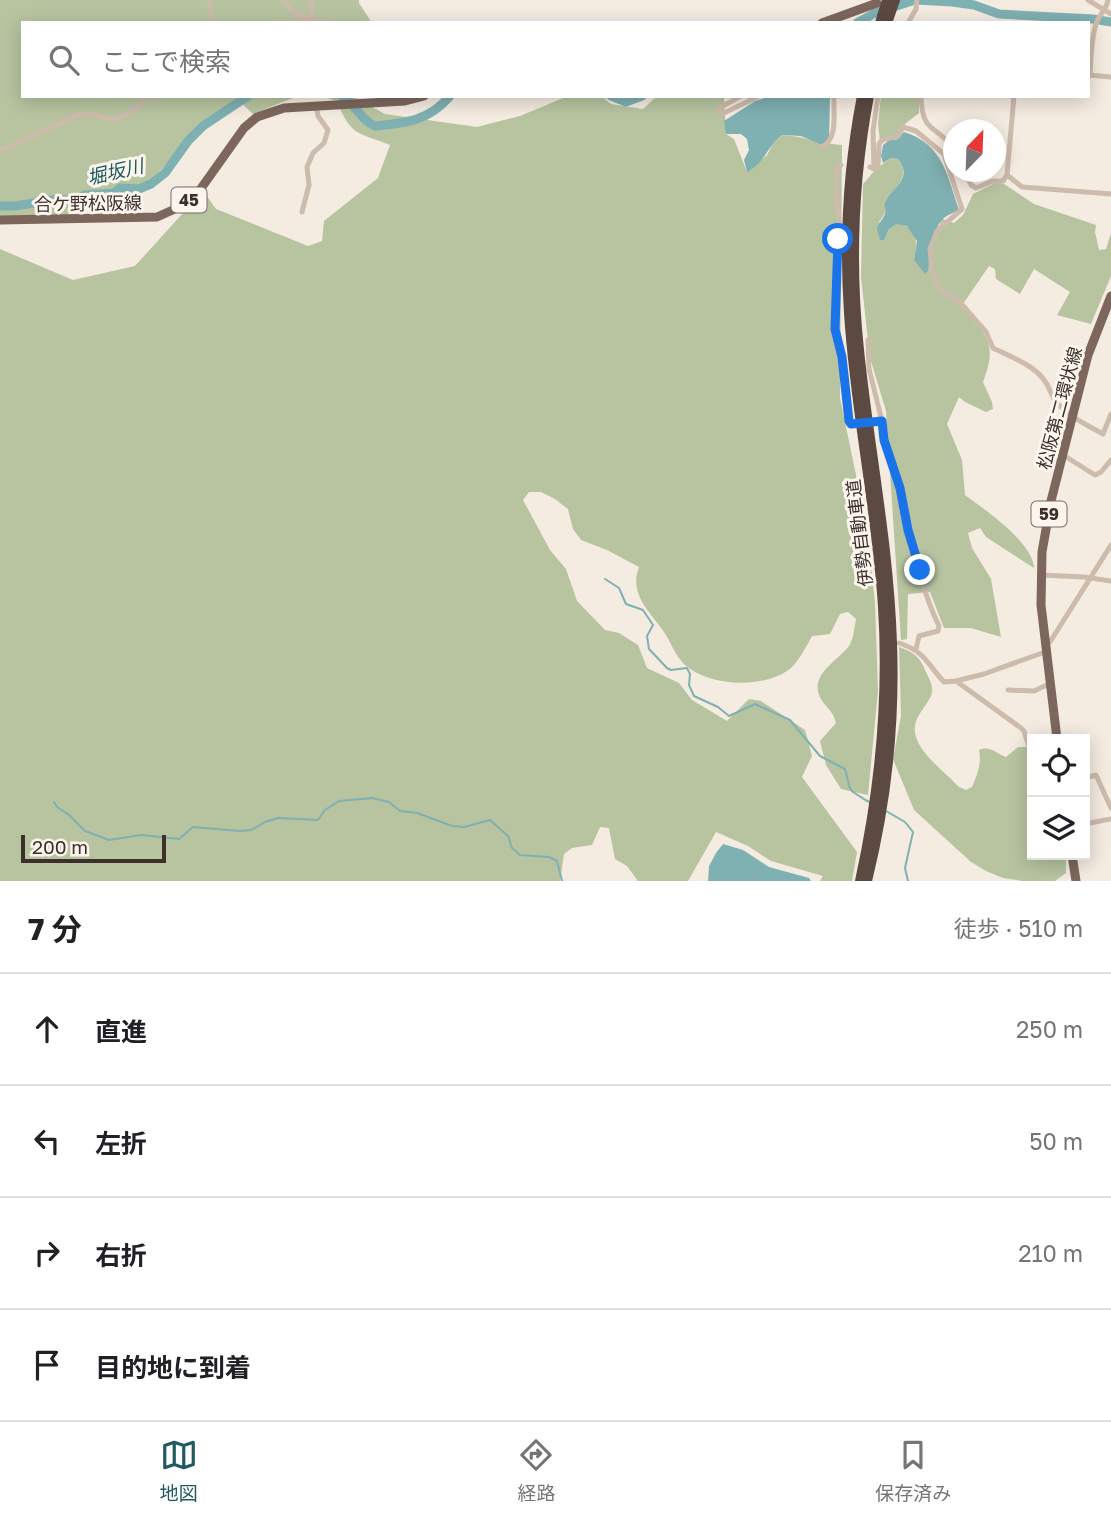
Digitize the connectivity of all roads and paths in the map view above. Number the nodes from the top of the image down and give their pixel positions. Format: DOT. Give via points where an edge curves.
graph roads {
  1 [pos="209,0"];
  2 [pos="282,0"];
  3 [pos="311,0"];
  4 [pos="895,0"];
  5 [pos="917,0"];
  6 [pos="1088,0"];
  7 [pos="1108,0"];
  8 [pos="879,1"];
  9 [pos="1108,13"];
  10 [pos="312,20"];
  11 [pos="215,21"];
  12 [pos="303,21"];
  13 [pos="319,21"];
  14 [pos="827,21"];
  15 [pos="880,21"];
  16 [pos="888,21"];
  17 [pos="909,21"];
  18 [pos="1090,67"];
  19 [pos="1090,75"];
  20 [pos="1111,77"];
  21 [pos="145,98"];
  22 [pos="416,98"];
  23 [pos="737,98"];
  24 [pos="755,98"];
  25 [pos="834,98"];
  26 [pos="862,98"];
  27 [pos="869,98"];
  28 [pos="878,98"];
  29 [pos="921,98"];
  30 [pos="1014,98"];
  31 [pos="316,105"];
  32 [pos="943,139"];
  33 [pos="821,147"];
  34 [pos="0,151"];
  35 [pos="841,165"];
  36 [pos="1007,175"];
  37 [pos="970,182"];
  38 [pos="991,182"];
  39 [pos="1111,194"];
  40 [pos="302,212"];
  41 [pos="0,220"];
  42 [pos="1111,296"];
  43 [pos="868,340"];
  44 [pos="1073,414"];
  45 [pos="1111,414"];
  46 [pos="881,420"];
  47 [pos="1063,456"];
  48 [pos="1111,460"];
  49 [pos="1111,545"];
  50 [pos="1041,575"];
  51 [pos="1090,579"];
  52 [pos="1111,581"];
  53 [pos="900,643"];
  54 [pos="1045,648"];
  55 [pos="916,649"];
  56 [pos="956,681"];
  57 [pos="1049,684"];
  58 [pos="1008,691"];
  59 [pos="1056,734"];
  60 [pos="1027,742"];
  61 [pos="1090,777"];
  62 [pos="1111,808"];
  63 [pos="1111,819"];
  64 [pos="1090,823"];
  65 [pos="1073,860"];
  66 [pos="860,881"];
  67 [pos="867,881"];
  68 [pos="1076,881"];
  1 -- 11 [label="street"];
  2 -- 10 [label="street" via="295,13"];
  3 -- 10 [label="street"];
  4 -- 16 [label="highway"];
  5 -- 17 [label="street"];
  6 -- 9 [label="street"];
  7 -- 9 [label="street"];
  8 -- 14 [label="main road"];
  8 -- 15 [label="highway"];
  9 -- 18 [label="street" via="1099,16"];
  10 -- 12 [label="street"];
  10 -- 13 [label="street"];
  19 -- 20 [label="street"];
  21 -- 34 [label="street" via="119,119 80,114"];
  22 -- 31 [label="main road, 合ケ野松阪線 / 45"];
  23 -- 24 [label="street" via="718,109 719,113"];
  25 -- 33 [label="street" via="833,138"];
  26 -- 66 [label="highway, 伊勢自動車道" via="849,185 847,274 854,370 881,584 886,687 880,777"];
  27 -- 67 [label="highway, 伊勢自動車道" via="856,186 854,275 889,594 892,699 885,790"];
  28 -- 44 [label="street" via="872,168 878,168 879,144 898,136 901,127 916,131 944,154 962,209 941,226 930,249 942,292 958,300 986,332 993,348 1038,373 1056,402"];
  29 -- 32 [label="street" via="926,125"];
  30 -- 36 [label="street"];
  31 -- 40 [label="street" via="328,130 307,167 309,185"];
  31 -- 41 [label="main road, 合ケ野松阪線 / 45" via="257,117 197,194 158,217"];
  35 -- 46 [label="street, bridge" via="836,179 840,227 835,329 849,421"];
  36 -- 39 [label="street" via="1022,187"];
  37 -- 38 [label="street" via="976,188"];
  42 -- 44 [label="main road, 松阪第二環状線 / 59" via="1088,355"];
  43 -- 46 [label="street" via="869,369"];
  44 -- 45 [label="street" via="1103,434"];
  44 -- 47 [label="main road, 松阪第二環状線 / 59"];
  46 -- 55 [label="street" via="923,585 939,626 937,631 919,636"];
  47 -- 48 [label="street" via="1095,475"];
  47 -- 50 [label="main road, 松阪第二環状線 / 59" via="1051,501"];
  49 -- 51 [label="street"];
  50 -- 51 [label="street"];
  50 -- 54 [label="main road, 松阪第二環状線 / 59"];
  51 -- 52 [label="street"];
  51 -- 54 [label="street"];
  53 -- 55 [label="street"];
  54 -- 56 [label="street"];
  54 -- 57 [label="main road, 松阪第二環状線 / 59"];
  55 -- 56 [label="street" via="944,682"];
  56 -- 60 [label="street" via="1021,728"];
  57 -- 58 [label="street" via="1034,691"];
  57 -- 59 [label="main road, 松阪第二環状線 / 59"];
  61 -- 62 [label="street" via="1096,775"];
  63 -- 64 [label="street"];
  65 -- 68 [label="main road"];
}
